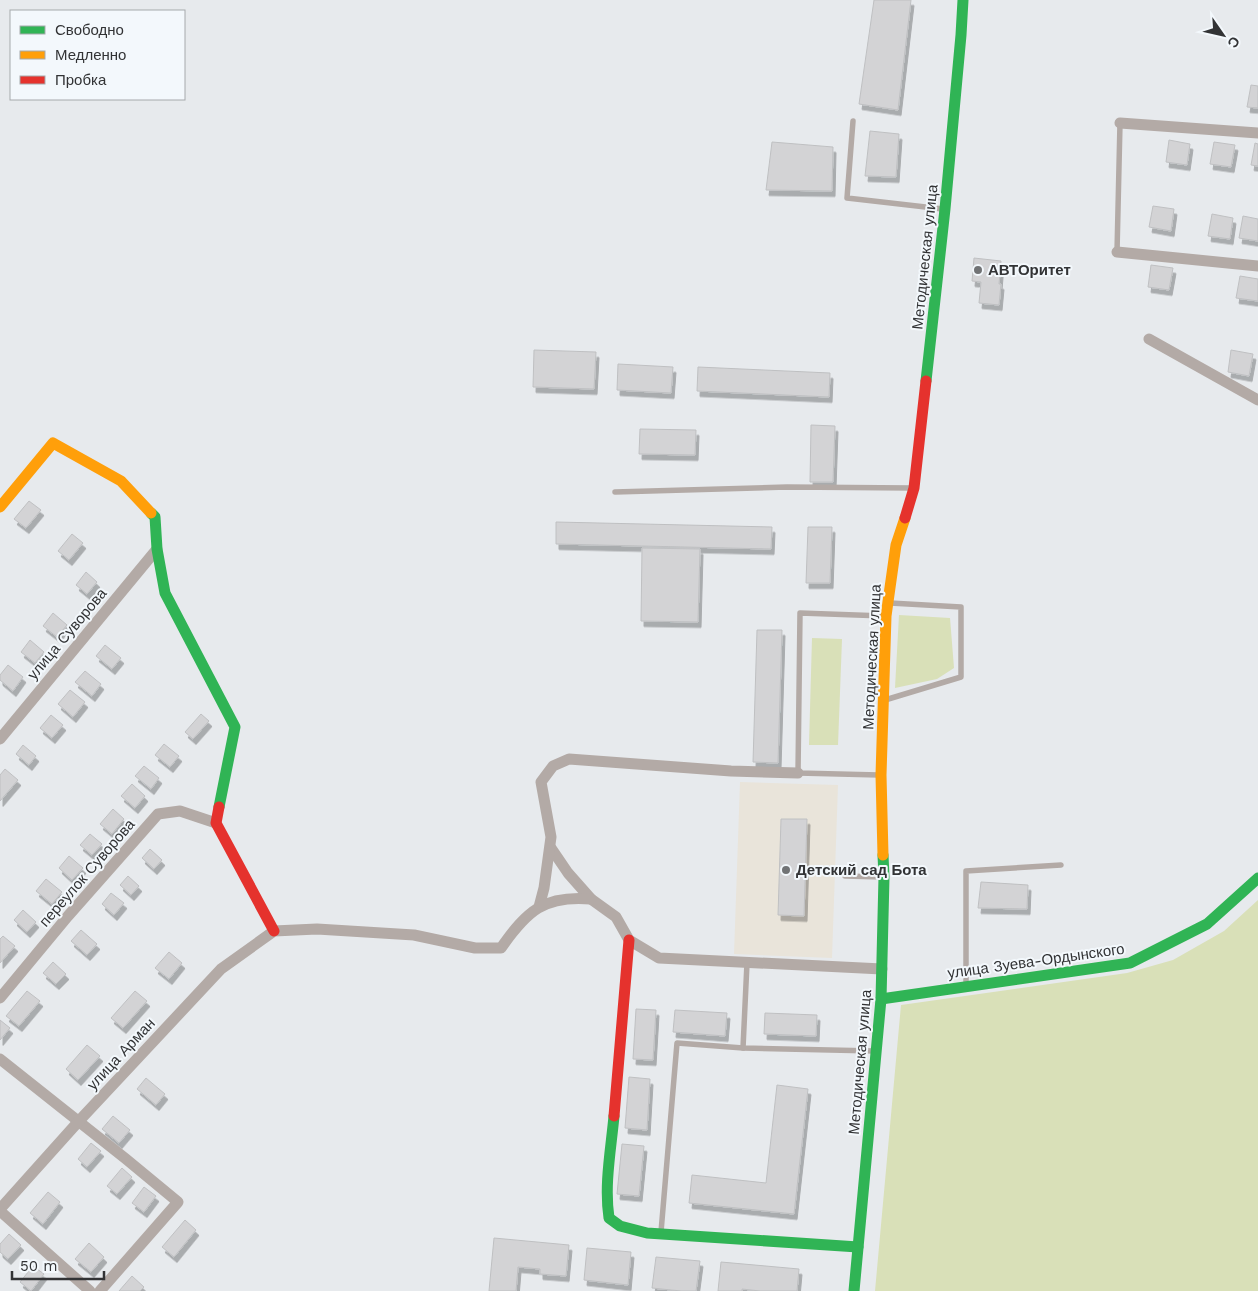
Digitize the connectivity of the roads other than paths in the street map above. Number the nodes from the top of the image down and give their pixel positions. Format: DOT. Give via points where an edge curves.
graph roads {
  1 [pos="963,0"];
  2 [pos="853,121"];
  3 [pos="1120,123"];
  4 [pos="1258,133"];
  5 [pos="945,209"];
  6 [pos="1117,252"];
  7 [pos="1258,266"];
  8 [pos="1149,339"];
  9 [pos="1258,400"];
  10 [pos="914,488"];
  11 [pos="614,492"];
  12 [pos="0,507"];
  13 [pos="157,549"];
  14 [pos="888,603"];
  15 [pos="886,616"];
  16 [pos="883,701"];
  17 [pos="0,739"];
  18 [pos="798,773"];
  19 [pos="882,775"];
  20 [pos="216,823"];
  21 [pos="551,848"];
  22 [pos="1061,865"];
  23 [pos="845,876"];
  24 [pos="884,877"];
  25 [pos="1258,878"];
  26 [pos="592,899"];
  27 [pos="539,907"];
  28 [pos="274,931"];
  29 [pos="629,940"];
  30 [pos="747,963"];
  31 [pos="882,970"];
  32 [pos="966,987"];
  33 [pos="0,998"];
  34 [pos="882,999"];
  35 [pos="743,1048"];
  36 [pos="877,1052"];
  37 [pos="0,1059"];
  38 [pos="78,1122"];
  39 [pos="0,1210"];
  40 [pos="661,1234"];
  41 [pos="858,1247"];
  42 [pos="90,1291"];
  43 [pos="100,1291"];
  44 [pos="854,1291"];
  1 -- 5 [label="street, Методическая улица"];
  2 -- 5 [label="lane" via="847,198"];
  3 -- 4 [label="street"];
  3 -- 6 [label="lane"];
  5 -- 10 [label="street, Методическая улица"];
  6 -- 7 [label="street"];
  8 -- 9 [label="street"];
  10 -- 11 [label="lane" via="787,487"];
  10 -- 14 [label="street, Методическая улица" via="896,545"];
  12 -- 13 [label="street" via="53,443 121,481 156,517"];
  13 -- 17 [label="street, улица Суворова"];
  13 -- 20 [label="street" via="166,593 235,727"];
  14 -- 15 [label="street, Методическая улица"];
  14 -- 16 [label="lane" via="960,607 961,677"];
  15 -- 16 [label="street, Методическая улица"];
  15 -- 18 [label="lane" via="800,613"];
  16 -- 19 [label="street, Методическая улица"];
  18 -- 19 [label="lane"];
  18 -- 21 [label="street" via="731,772 569,759 554,766 541,782"];
  19 -- 24 [label="street, Методическая улица"];
  20 -- 28 [label="street"];
  20 -- 33 [label="street, переулок Суворова" via="180,811 158,814"];
  21 -- 26 [label="street"];
  21 -- 27 [label="street"];
  22 -- 32 [label="lane" via="966,871"];
  23 -- 24 [label="lane"];
  24 -- 31 [label="street, Методическая улица"];
  25 -- 32 [label="street, улица Зуева-Ордынского" via="1207,924 1130,964"];
  26 -- 27 [label="street" via="558,900"];
  26 -- 29 [label="street" via="616,917"];
  27 -- 28 [label="street" via="514,929 501,948 475,948 414,935 317,929"];
  28 -- 38 [label="street, улица Арман" via="222,969"];
  29 -- 30 [label="street" via="659,958"];
  29 -- 40 [label="street" via="607,1205 609,1218 620,1226"];
  30 -- 31 [label="street"];
  30 -- 35 [label="lane"];
  31 -- 34 [label="street, Методическая улица"];
  32 -- 34 [label="street, улица Зуева-Ордынского"];
  34 -- 36 [label="street, Методическая улица"];
  35 -- 36 [label="lane"];
  35 -- 40 [label="lane" via="677,1043"];
  36 -- 41 [label="street, Методическая улица"];
  37 -- 38 [label="street"];
  38 -- 39 [label="street, улица Арман"];
  38 -- 43 [label="street" via="178,1202"];
  39 -- 42 [label="street"];
  40 -- 41 [label="street"];
  41 -- 44 [label="street, Методическая улица"];
}
